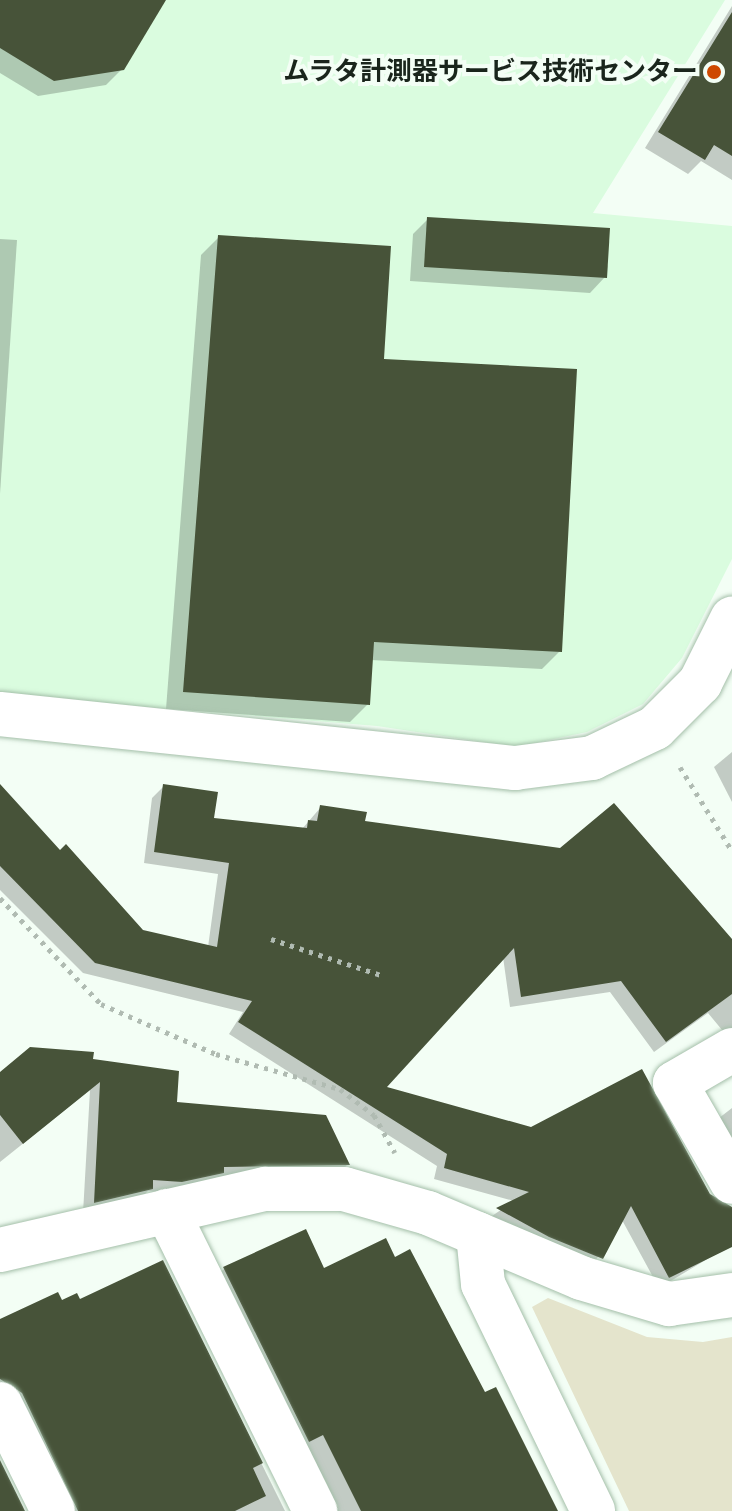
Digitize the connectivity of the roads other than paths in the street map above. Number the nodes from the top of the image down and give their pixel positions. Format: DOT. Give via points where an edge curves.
graph roads {
  1 [pos="732,619"];
  2 [pos="0,714"];
  3 [pos="732,1050"];
  4 [pos="732,1182"];
  5 [pos="167,1211"];
  6 [pos="478,1234"];
  7 [pos="0,1250"];
  8 [pos="732,1295"];
  9 [pos="0,1404"];
  10 [pos="53,1511"];
  11 [pos="315,1511"];
  12 [pos="593,1511"];
  1 -- 2 [label="street" via="700,683 655,728 592,758 515,768"];
  3 -- 4 [label="street" via="675,1083"];
  5 -- 6 [label="street" via="265,1189 344,1189"];
  5 -- 7 [label="street"];
  5 -- 11 [label="street"];
  6 -- 8 [label="street" via="581,1278 669,1304"];
  6 -- 12 [label="street" via="483,1284"];
  9 -- 10 [label="street"];
}
